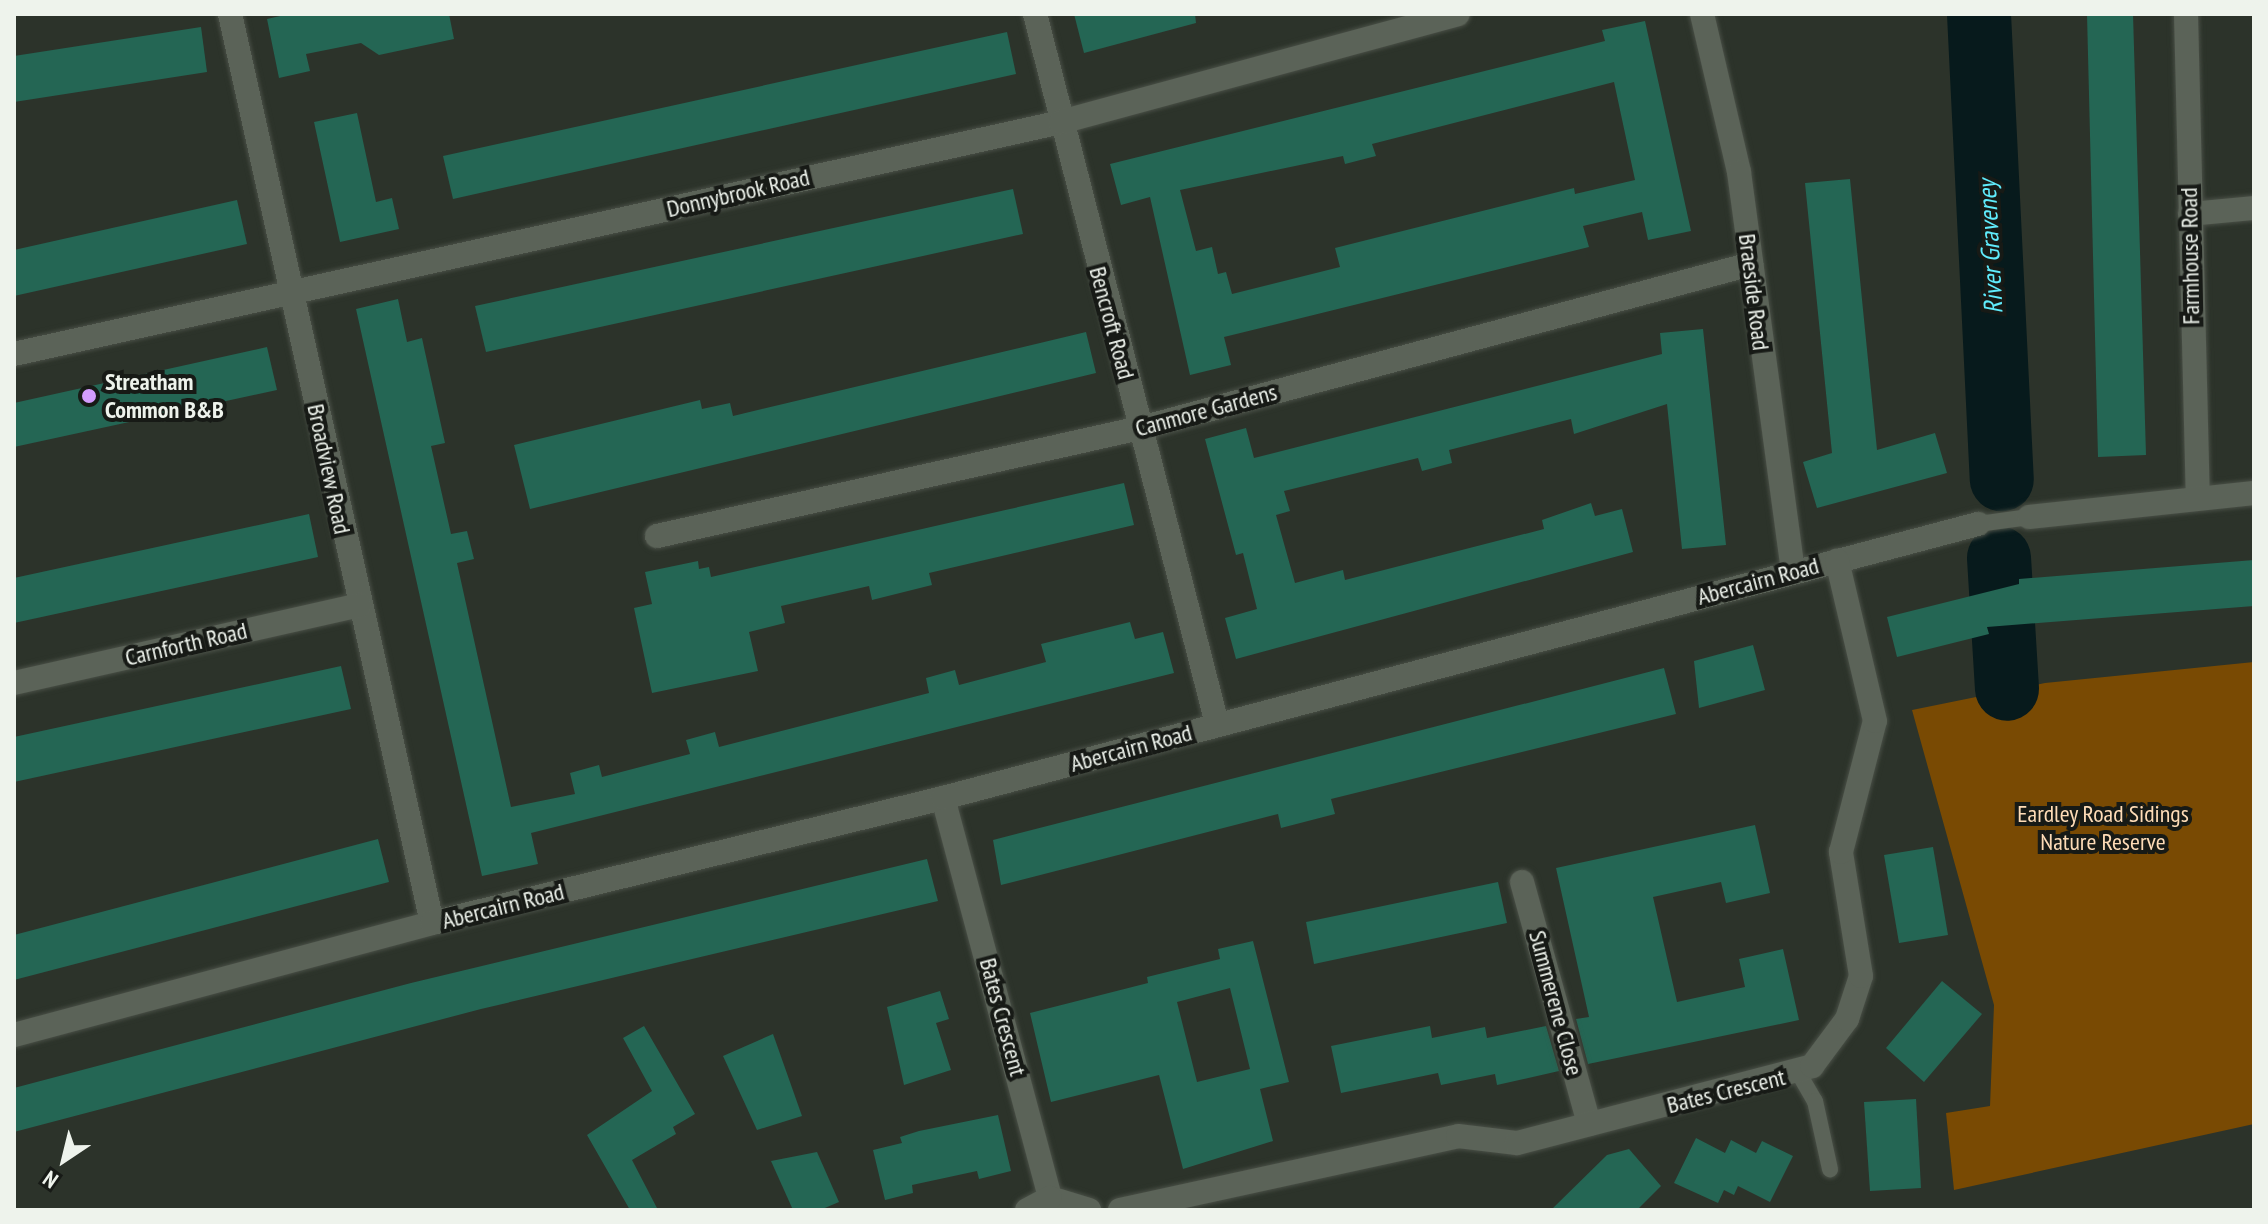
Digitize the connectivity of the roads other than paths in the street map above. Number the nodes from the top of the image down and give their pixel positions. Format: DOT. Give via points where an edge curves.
graph roads {
  1 [pos="230,14"];
  2 [pos="1035,14"];
  3 [pos="1458,14"];
  4 [pos="1702,14"];
  5 [pos="2186,14"];
  6 [pos="1061,122"];
  7 [pos="2254,208"];
  8 [pos="2190,214"];
  9 [pos="1751,264"];
  10 [pos="292,293"];
  11 [pos="14,354"];
  12 [pos="1141,428"];
  13 [pos="2254,493"];
  14 [pos="2198,498"];
  15 [pos="2029,517"];
  16 [pos="1978,524"];
  17 [pos="657,536"];
  18 [pos="1837,560"];
  19 [pos="1793,572"];
  20 [pos="359,605"];
  21 [pos="14,683"];
  22 [pos="1217,724"];
  23 [pos="943,798"];
  24 [pos="1522,882"];
  25 [pos="432,923"];
  26 [pos="14,1035"];
  27 [pos="1798,1072"];
  28 [pos="1589,1124"];
  29 [pos="1830,1169"];
  30 [pos="1050,1198"];
  31 [pos="1027,1210"];
  32 [pos="1089,1210"];
  33 [pos="1120,1210"];
  1 -- 10 [label="street, Broadview Road"];
  2 -- 6 [label="street, Bencroft Road"];
  3 -- 6 [label="street, Donnybrook Road"];
  4 -- 9 [label="street, Braeside Road" via="1739,172"];
  5 -- 8 [label="street, Farmhouse Road"];
  6 -- 10 [label="street, Donnybrook Road"];
  6 -- 12 [label="street, Bencroft Road"];
  7 -- 8 [label="street"];
  8 -- 14 [label="street, Farmhouse Road"];
  9 -- 12 [label="street, Canmore Gardens"];
  9 -- 19 [label="street, Braeside Road"];
  10 -- 11 [label="street, Donnybrook Road"];
  10 -- 20 [label="street, Broadview Road"];
  12 -- 17 [label="street, Canmore Gardens"];
  12 -- 22 [label="street, Bencroft Road"];
  13 -- 14 [label="street, Abercairn Road"];
  14 -- 15 [label="street, Abercairn Road"];
  15 -- 16 [label="lane, Abercairn Road"];
  16 -- 18 [label="street, Abercairn Road"];
  18 -- 19 [label="street, Abercairn Road"];
  18 -- 27 [label="street, Bates Crescent" via="1875,721 1841,852 1861,976 1847,1019 1812,1066"];
  19 -- 22 [label="street, Abercairn Road"];
  20 -- 21 [label="street, Carnforth Road"];
  20 -- 25 [label="street, Broadview Road"];
  22 -- 23 [label="street, Abercairn Road"];
  23 -- 25 [label="street, Abercairn Road"];
  23 -- 30 [label="street, Bates Crescent"];
  24 -- 28 [label="street, Summerene Close"];
  25 -- 26 [label="street, Abercairn Road"];
  27 -- 28 [label="street, Bates Crescent"];
  27 -- 29 [label="lane" via="1815,1101"];
  28 -- 33 [label="street, Bates Crescent" via="1517,1143 1458,1136"];
  30 -- 31 [label="street"];
  30 -- 32 [label="street"];
}
